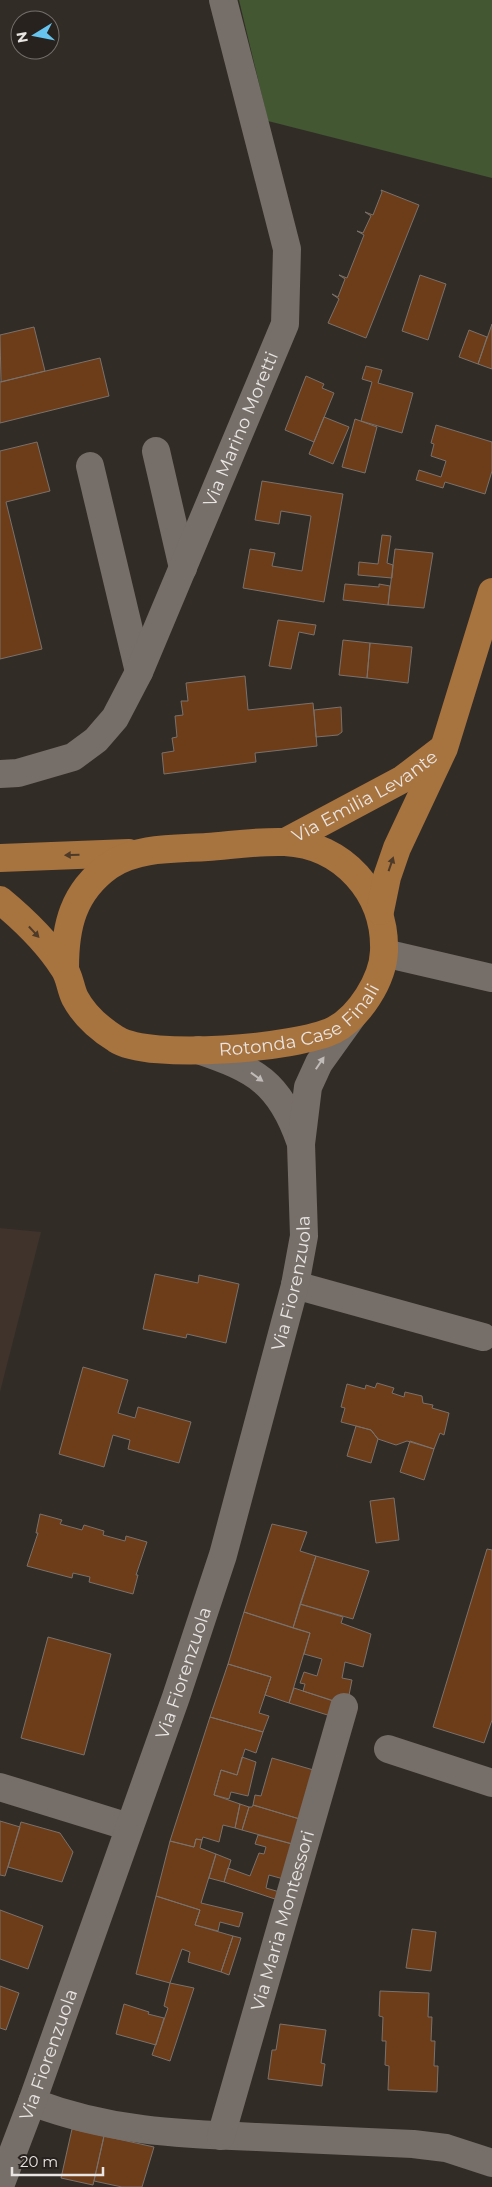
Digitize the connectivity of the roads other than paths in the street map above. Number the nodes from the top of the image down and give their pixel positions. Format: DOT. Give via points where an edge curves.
graph roads {
  1 [pos="224,0"];
  2 [pos="156,452"];
  3 [pos="90,466"];
  4 [pos="183,568"];
  5 [pos="492,592"];
  6 [pos="139,672"];
  7 [pos="444,748"];
  8 [pos="0,774"];
  9 [pos="285,842"];
  10 [pos="138,853"];
  11 [pos="0,858"];
  12 [pos="0,900"];
  13 [pos="380,911"];
  14 [pos="384,953"];
  15 [pos="64,968"];
  16 [pos="492,978"];
  17 [pos="352,1017"];
  18 [pos="197,1050"];
  19 [pos="301,1144"];
  20 [pos="295,1285"];
  21 [pos="483,1337"];
  22 [pos="344,1707"];
  23 [pos="388,1749"];
  24 [pos="492,1783"];
  25 [pos="0,1787"];
  26 [pos="129,1827"];
  27 [pos="32,2102"];
  28 [pos="221,2136"];
  29 [pos="492,2163"];
  30 [pos="2,2175"];
  1 -- 4 [label="street, Via Marino Moretti" via="287,249 285,324"];
  2 -- 4 [label="street"];
  3 -- 6 [label="street"];
  4 -- 6 [label="street, Via Marino Moretti"];
  5 -- 7 [label="main road, Via Emilia Levante"];
  6 -- 8 [label="street, Via Marino Moretti" via="114,718 96,740 73,756 18,773"];
  7 -- 9 [label="main road, Via Emilia Levante" via="403,779"];
  13 -- 7 [label="main road, Via Emilia Levante, one-way" via="397,848"];
  9 -- 10 [label="main road, Rotonda Case Finali"];
  9 -- 13 [label="main road, Rotonda Case Finali" via="317,848 347,865 366,886"];
  10 -- 11 [label="main road, one-way"];
  10 -- 15 [label="main road, Rotonda Case Finali" via="110,866 91,883 79,900 69,921"];
  12 -- 15 [label="main road, one-way" via="38,936"];
  13 -- 14 [label="main road, Rotonda Case Finali"];
  14 -- 16 [label="street"];
  14 -- 17 [label="main road, Rotonda Case Finali" via="372,990"];
  15 -- 18 [label="main road, Rotonda Case Finali" via="75,998 96,1024 118,1041 163,1051"];
  17 -- 18 [label="main road, Rotonda Case Finali" via="318,1036 280,1044"];
  19 -- 17 [label="street, Via Fiorenzuola, one-way" via="312,1076"];
  18 -- 19 [label="street, Via Fiorenzuola, one-way" via="236,1064 274,1090 287,1109"];
  19 -- 20 [label="street, Via Fiorenzuola" via="304,1236"];
  20 -- 21 [label="street"];
  20 -- 26 [label="street, Via Fiorenzuola" via="223,1555"];
  22 -- 28 [label="street, Via Maria Montessori"];
  23 -- 24 [label="street"];
  25 -- 26 [label="street"];
  26 -- 27 [label="street, Via Fiorenzuola"];
  27 -- 28 [label="street" via="67,2115 145,2131"];
  27 -- 30 [label="street, Via Fiorenzuola"];
  28 -- 29 [label="street" via="413,2144 446,2148"];
}
